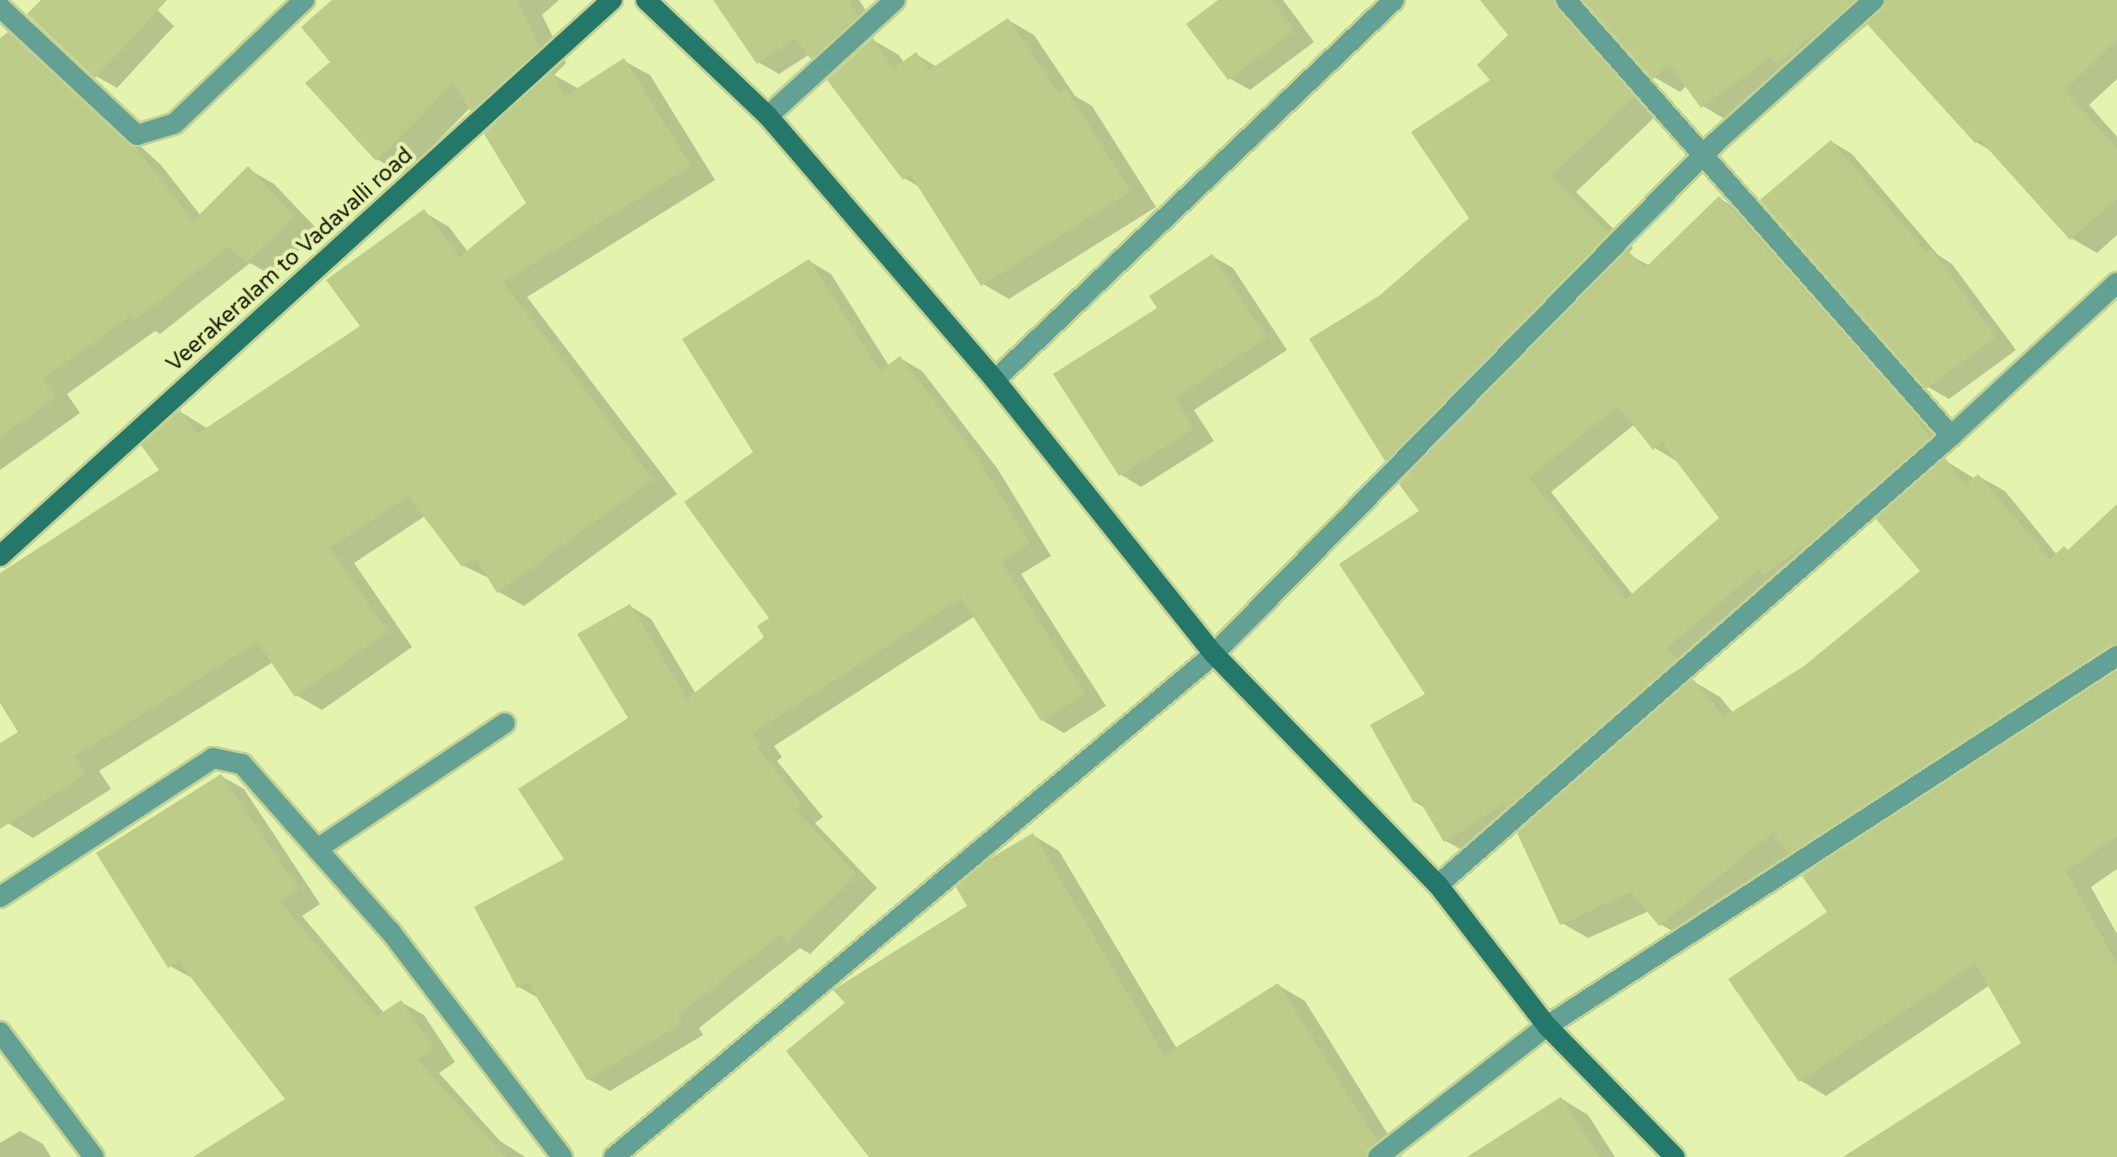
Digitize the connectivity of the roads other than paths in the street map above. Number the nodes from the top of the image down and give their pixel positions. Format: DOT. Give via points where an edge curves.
graph roads {
  1 [pos="304,0"];
  2 [pos="612,0"];
  3 [pos="646,0"];
  4 [pos="895,0"];
  5 [pos="1394,0"];
  6 [pos="1566,0"];
  7 [pos="1874,0"];
  8 [pos="0,7"];
  9 [pos="768,116"];
  10 [pos="1702,157"];
  11 [pos="2117,283"];
  12 [pos="995,380"];
  13 [pos="1951,436"];
  14 [pos="0,556"];
  15 [pos="1214,654"];
  16 [pos="2117,656"];
  17 [pos="505,723"];
  18 [pos="317,849"];
  19 [pos="1438,885"];
  20 [pos="0,897"];
  21 [pos="1547,1026"];
  22 [pos="0,1032"];
  23 [pos="94,1157"];
  24 [pos="562,1157"];
  25 [pos="614,1157"];
  26 [pos="1378,1157"];
  27 [pos="1675,1157"];
  1 -- 8 [label="street" via="174,124 137,135"];
  2 -- 14 [label="street, Veerakeralam to Vadavalli road"];
  3 -- 9 [label="street"];
  4 -- 9 [label="street"];
  5 -- 12 [label="street"];
  6 -- 10 [label="street"];
  7 -- 10 [label="street"];
  9 -- 12 [label="street"];
  10 -- 13 [label="street"];
  10 -- 15 [label="street"];
  11 -- 13 [label="street"];
  12 -- 15 [label="street"];
  13 -- 19 [label="street"];
  15 -- 19 [label="street"];
  15 -- 25 [label="street"];
  16 -- 21 [label="street"];
  17 -- 18 [label="street"];
  18 -- 20 [label="street" via="242,764 213,758"];
  18 -- 24 [label="street" via="390,931"];
  19 -- 21 [label="street"];
  21 -- 26 [label="street"];
  21 -- 27 [label="street"];
  22 -- 23 [label="street"];
}
